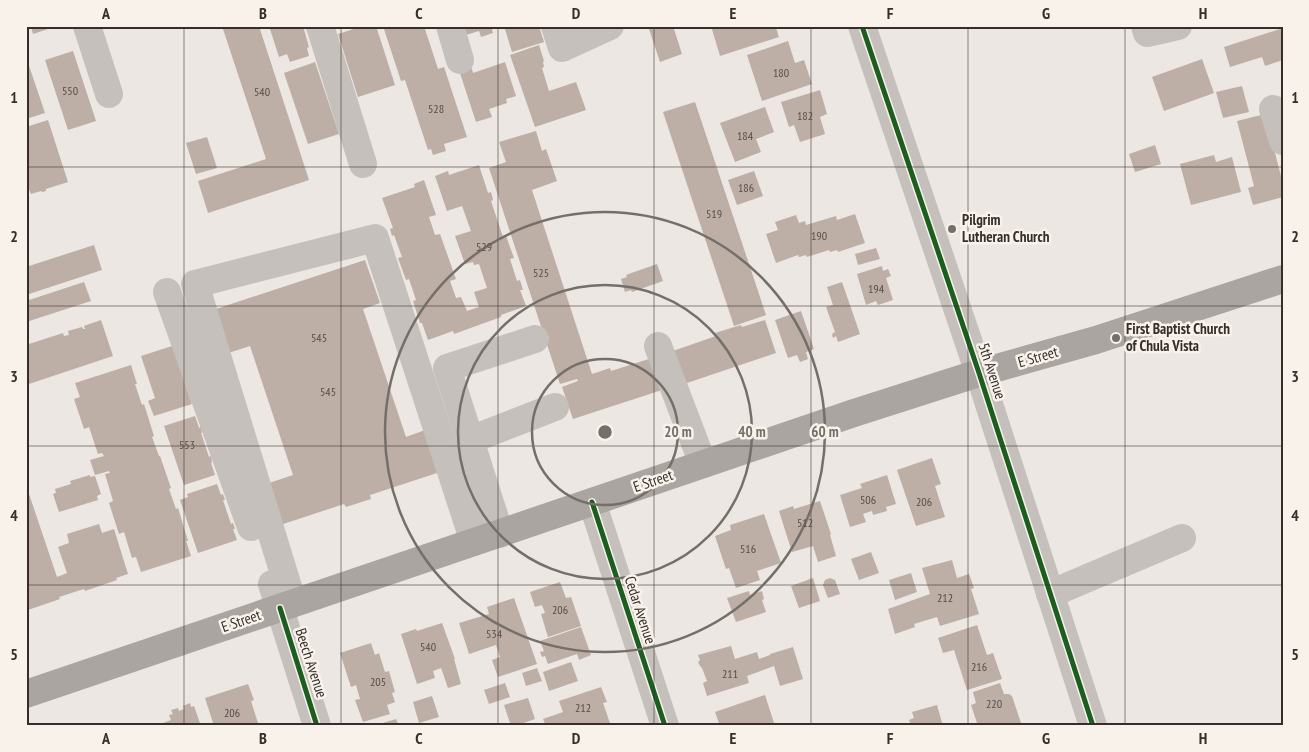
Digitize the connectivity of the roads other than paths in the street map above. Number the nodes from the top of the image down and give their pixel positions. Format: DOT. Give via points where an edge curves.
graph roads {
  1 [pos="87,26"];
  2 [pos="320,26"];
  3 [pos="450,26"];
  4 [pos="555,26"];
  5 [pos="610,26"];
  6 [pos="862,26"];
  7 [pos="1145,26"];
  8 [pos="1178,26"];
  9 [pos="460,60"];
  10 [pos="108,94"];
  11 [pos="1273,109"];
  12 [pos="1283,141"];
  13 [pos="363,164"];
  14 [pos="1283,279"];
  15 [pos="167,292"];
  16 [pos="535,339"];
  17 [pos="658,346"];
  18 [pos="979,373"];
  19 [pos="555,408"];
  20 [pos="470,440"];
  21 [pos="703,464"];
  22 [pos="592,502"];
  23 [pos="500,534"];
  24 [pos="1182,538"];
  25 [pos="474,542"];
  26 [pos="1050,594"];
  27 [pos="287,606"];
  28 [pos="26,694"];
  29 [pos="318,726"];
  30 [pos="665,726"];
  31 [pos="1093,726"];
  1 -- 10 [label="street"];
  2 -- 13 [label="street"];
  3 -- 9 [label="street"];
  4 -- 5 [label="street" via="562,48"];
  6 -- 18 [label="street, 5th Avenue"];
  7 -- 8 [label="street" via="1147,33"];
  11 -- 12 [label="street"];
  14 -- 18 [label="main road, E Street" via="1096,340"];
  15 -- 27 [label="street"];
  16 -- 20 [label="street" via="447,368"];
  17 -- 21 [label="street"];
  18 -- 21 [label="main road, E Street"];
  18 -- 26 [label="street, 5th Avenue"];
  19 -- 20 [label="street"];
  20 -- 23 [label="street"];
  21 -- 22 [label="main road, E Street"];
  22 -- 23 [label="main road, E Street"];
  22 -- 30 [label="street, Cedar Avenue"];
  23 -- 25 [label="main road, E Street"];
  24 -- 26 [label="street"];
  25 -- 27 [label="main road, E Street"];
  25 -- 27 [label="street" via="375,238 195,284"];
  26 -- 31 [label="street, 5th Avenue"];
  27 -- 28 [label="main road, E Street"];
  27 -- 29 [label="street, Beech Avenue"];
}
